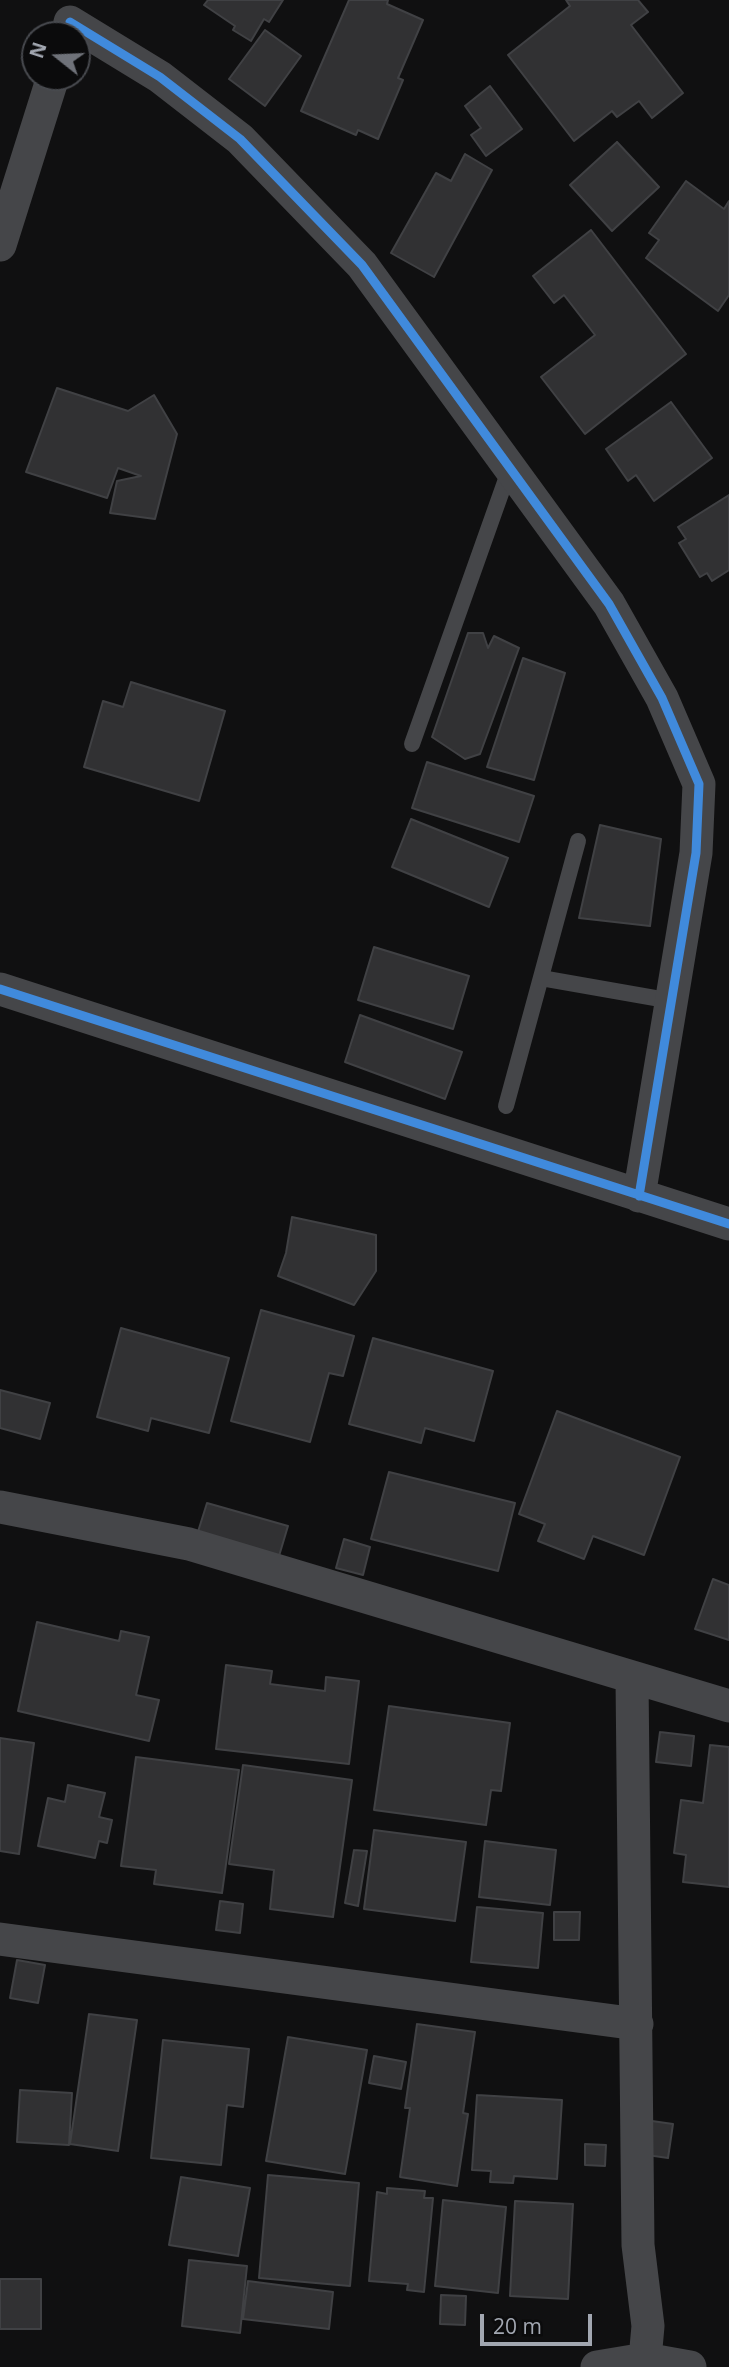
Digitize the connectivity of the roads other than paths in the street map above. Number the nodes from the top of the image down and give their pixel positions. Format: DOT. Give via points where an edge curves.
graph roads {
  1 [pos="72,19"];
  2 [pos="49,91"];
  3 [pos="0,245"];
  4 [pos="510,468"];
  5 [pos="412,744"];
  6 [pos="578,841"];
  7 [pos="541,978"];
  8 [pos="0,989"];
  9 [pos="672,1002"];
  10 [pos="506,1106"];
  11 [pos="639,1196"];
  12 [pos="729,1223"];
  13 [pos="0,1507"];
  14 [pos="632,1679"];
  15 [pos="729,1706"];
  16 [pos="0,1939"];
  17 [pos="637,2024"];
  18 [pos="645,2359"];
  19 [pos="597,2367"];
  20 [pos="690,2367"];
  1 -- 4 [label="street" via="160,77 240,139 362,265"];
  2 -- 3 [label="street"];
  4 -- 5 [label="lane"];
  4 -- 9 [label="street" via="609,604 662,698 699,784 696,853"];
  6 -- 7 [label="lane"];
  7 -- 9 [label="lane"];
  7 -- 10 [label="lane"];
  8 -- 11 [label="street"];
  9 -- 11 [label="street"];
  11 -- 12 [label="street"];
  13 -- 14 [label="street" via="189,1544"];
  14 -- 15 [label="street"];
  14 -- 17 [label="street"];
  16 -- 17 [label="street"];
  17 -- 18 [label="street" via="638,2245 648,2326"];
  18 -- 19 [label="street"];
  18 -- 20 [label="street"];
}
